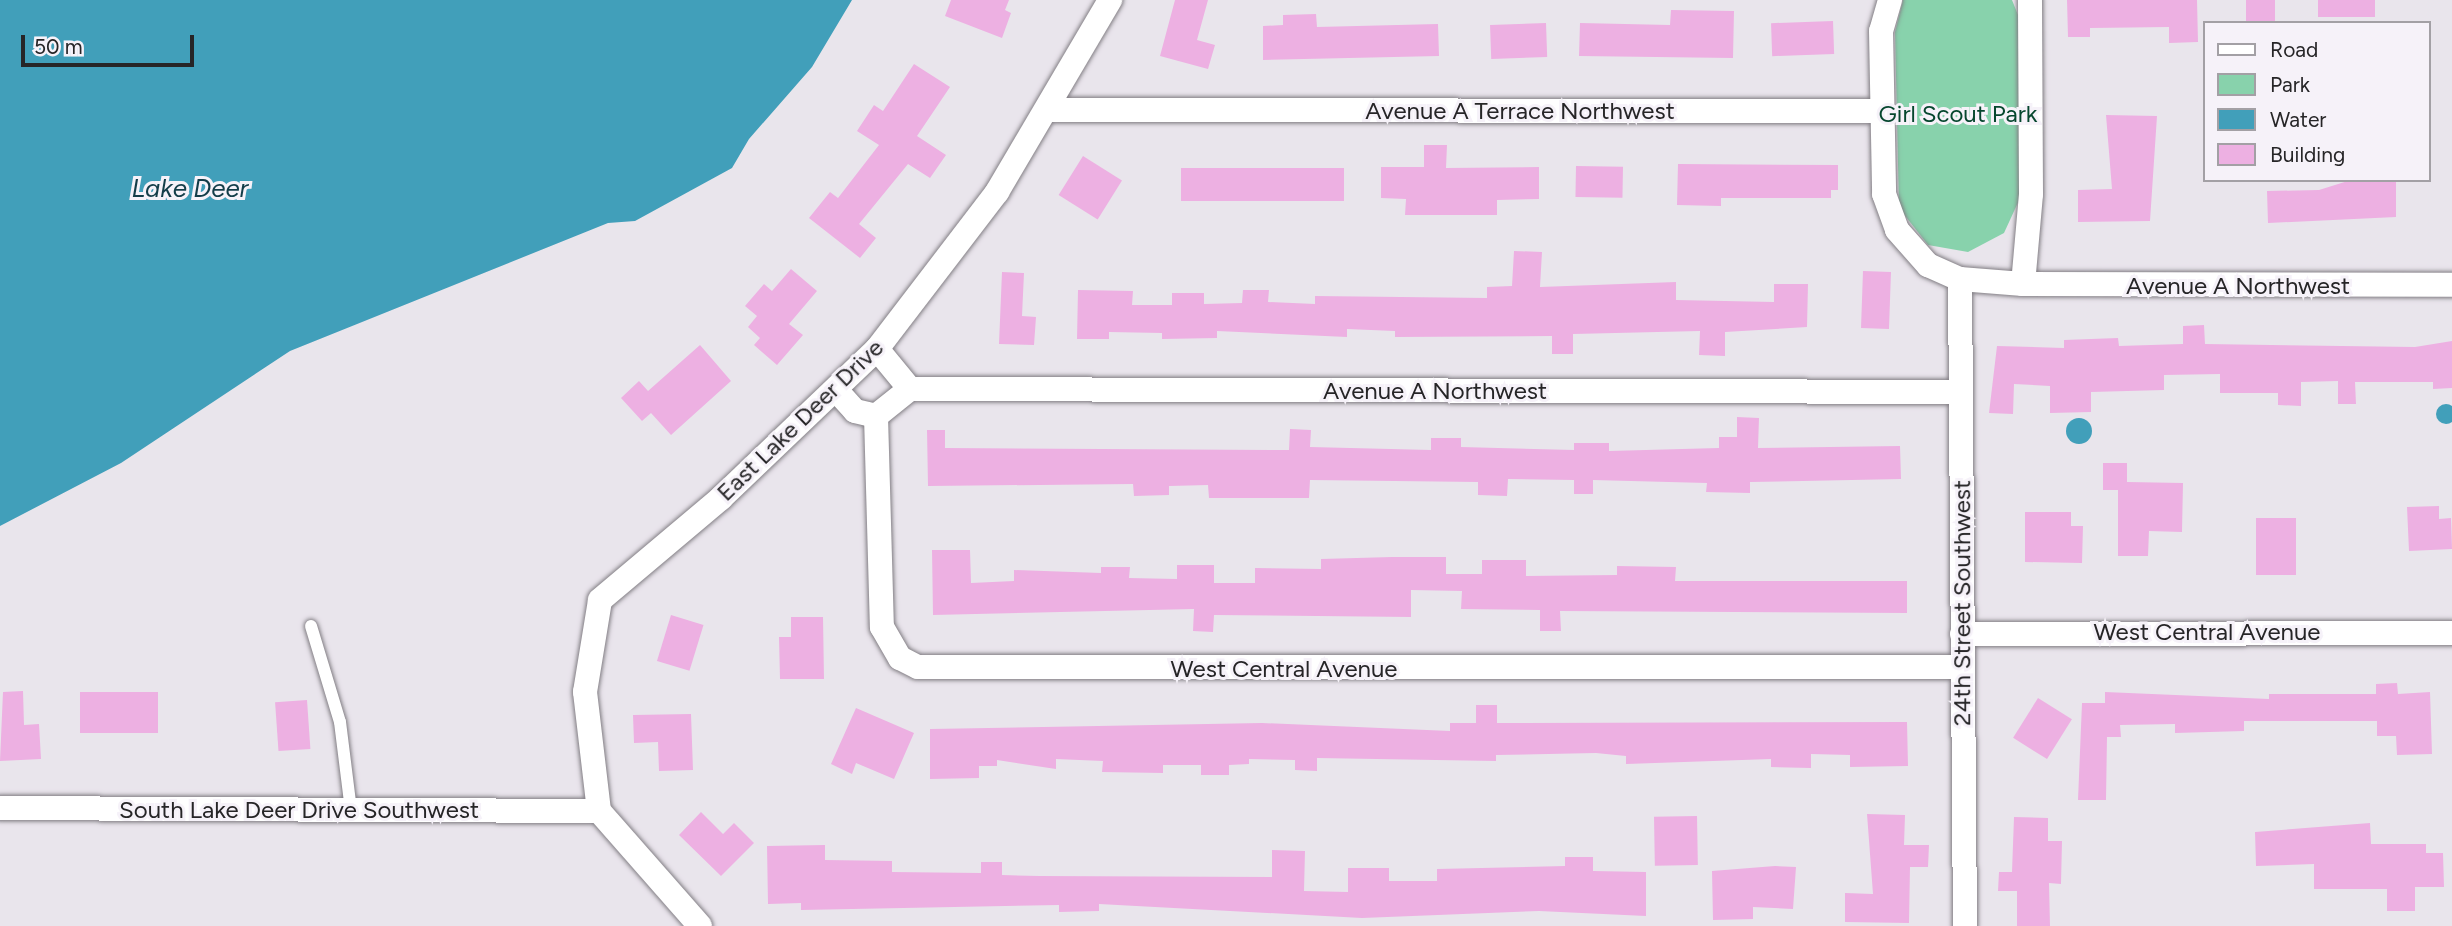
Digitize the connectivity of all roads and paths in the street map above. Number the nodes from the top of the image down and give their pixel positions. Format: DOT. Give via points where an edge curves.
graph roads {
  1 [pos="1110,0"];
  2 [pos="1891,0"];
  3 [pos="2031,0"];
  4 [pos="1048,110"];
  5 [pos="1879,111"];
  6 [pos="1960,279"];
  7 [pos="2024,284"];
  8 [pos="2452,285"];
  9 [pos="877,349"];
  10 [pos="910,389"];
  11 [pos="837,391"];
  12 [pos="1961,392"];
  13 [pos="876,416"];
  14 [pos="311,626"];
  15 [pos="2452,633"];
  16 [pos="1962,634"];
  17 [pos="1962,667"];
  18 [pos="0,808"];
  19 [pos="351,810"];
  20 [pos="598,811"];
  21 [pos="700,926"];
  22 [pos="1965,926"];
  1 -- 4 [label="street, East Lake Deer Drive"];
  2 -- 5 [label="street" via="1881,31"];
  3 -- 7 [label="street" via="2031,194"];
  4 -- 5 [label="street, Avenue A Terrace Northwest"];
  4 -- 9 [label="street, East Lake Deer Drive" via="975,223"];
  5 -- 6 [label="street, Avenue A Northwest" via="1887,212 1928,265"];
  6 -- 7 [label="street, Avenue A Northwest"];
  6 -- 12 [label="street, 24th Street Southwest"];
  7 -- 8 [label="street, Avenue A Northwest"];
  9 -- 10 [label="street"];
  9 -- 11 [label="street, East Lake Deer Drive"];
  10 -- 12 [label="street, Avenue A Northwest"];
  10 -- 13 [label="street"];
  11 -- 13 [label="street" via="855,411"];
  11 -- 20 [label="street, East Lake Deer Drive" via="600,600 585,692"];
  12 -- 16 [label="street, 24th Street Southwest"];
  13 -- 17 [label="street, West Central Avenue" via="882,627 900,658 918,667"];
  14 -- 19 [label="lane" via="340,722"];
  15 -- 16 [label="street, West Central Avenue"];
  16 -- 17 [label="street, 24th Street Southwest"];
  17 -- 22 [label="street, 24th Street Southwest"];
  18 -- 19 [label="street, South Lake Deer Drive Southwest"];
  19 -- 20 [label="street, South Lake Deer Drive Southwest"];
  20 -- 21 [label="street"];
}
